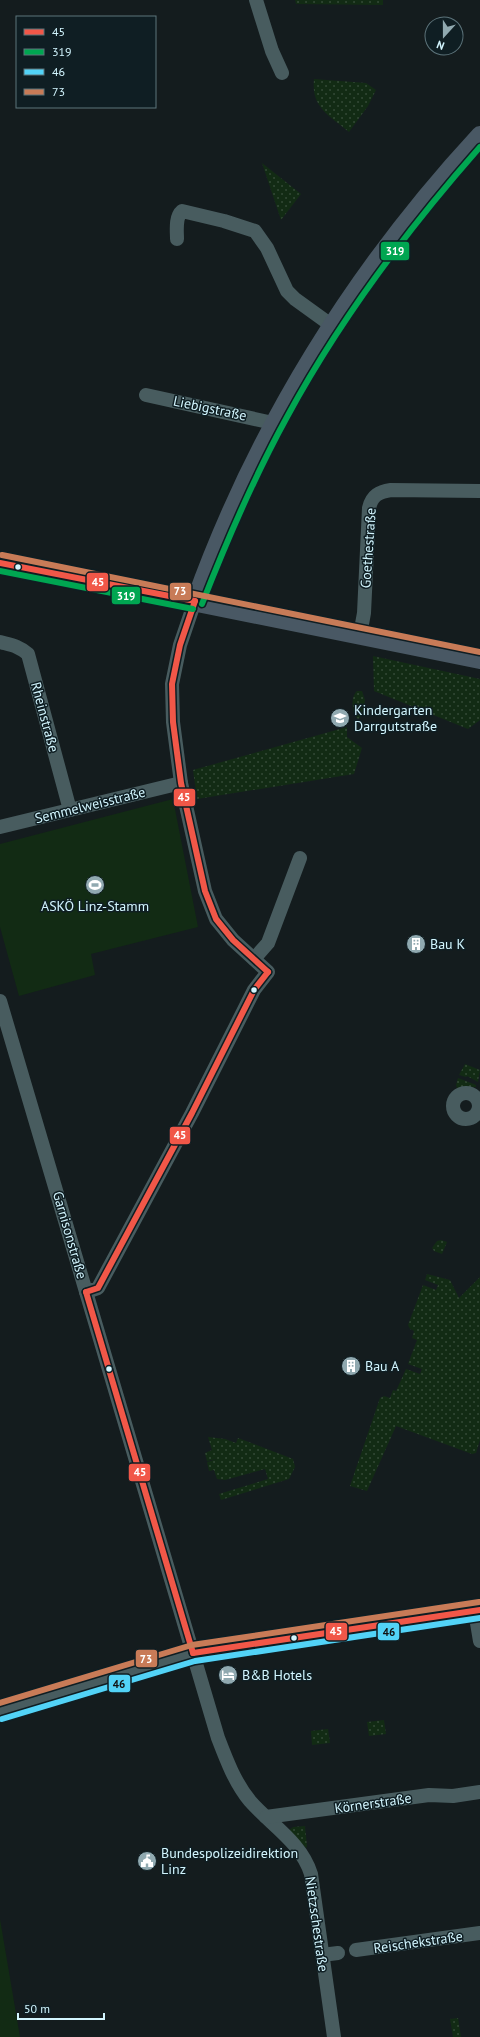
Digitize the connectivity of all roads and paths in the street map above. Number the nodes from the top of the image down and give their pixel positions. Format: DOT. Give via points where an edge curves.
graph roads {
  1 [pos="256,0"];
  2 [pos="282,73"];
  3 [pos="480,135"];
  4 [pos="177,239"];
  5 [pos="331,325"];
  6 [pos="146,395"];
  7 [pos="273,423"];
  8 [pos="480,491"];
  9 [pos="0,563"];
  10 [pos="195,601"];
  11 [pos="360,635"];
  12 [pos="0,642"];
  13 [pos="480,660"];
  14 [pos="181,783"];
  15 [pos="70,810"];
  16 [pos="0,827"];
  17 [pos="300,858"];
  18 [pos="254,959"];
  19 [pos="0,1000"];
  20 [pos="86,1292"];
  21 [pos="478,1611"];
  22 [pos="480,1641"];
  23 [pos="193,1653"];
  24 [pos="0,1711"];
  25 [pos="480,1792"];
  26 [pos="266,1817"];
  27 [pos="480,1933"];
  28 [pos="356,1950"];
  29 [pos="338,1953"];
  30 [pos="322,1955"];
  31 [pos="334,2037"];
  1 -- 2 [label="street" via="272,51"];
  3 -- 5 [label="main road" via="426,197"];
  4 -- 5 [label="street" via="178,214 186,211 248,228 259,236 276,264 287,291 295,300"];
  5 -- 7 [label="main road"];
  6 -- 7 [label="street, Liebigstraße"];
  7 -- 10 [label="main road" via="224,523"];
  8 -- 11 [label="street, Goethestraße" via="392,490 374,496 369,508 364,613"];
  9 -- 10 [label="main road"];
  10 -- 11 [label="main road"];
  10 -- 14 [label="street" via="180,645 172,684 173,722"];
  11 -- 13 [label="main road"];
  12 -- 15 [label="street, Rheinstraße" via="14,645 28,654"];
  14 -- 15 [label="street, Semmelweisstraße"];
  14 -- 18 [label="street" via="210,907 223,929"];
  15 -- 16 [label="street, Semmelweisstraße"];
  17 -- 18 [label="street" via="268,943"];
  18 -- 20 [label="street" via="268,972 254,990 192,1113 98,1288"];
  19 -- 20 [label="street, Garnisonstraße"];
  20 -- 23 [label="street, Garnisonstraße"];
  21 -- 22 [label="street"];
  21 -- 23 [label="street"];
  23 -- 24 [label="street"];
  23 -- 26 [label="street, Nietzschestraße" via="225,1758 249,1800"];
  25 -- 26 [label="street, Körnerstraße" via="453,1796 429,1795"];
  26 -- 30 [label="street, Nietzschestraße" via="298,1849 308,1865"];
  27 -- 28 [label="street, Reischekstraße"];
  29 -- 30 [label="street"];
  30 -- 31 [label="street, Nietzschestraße"];
}
